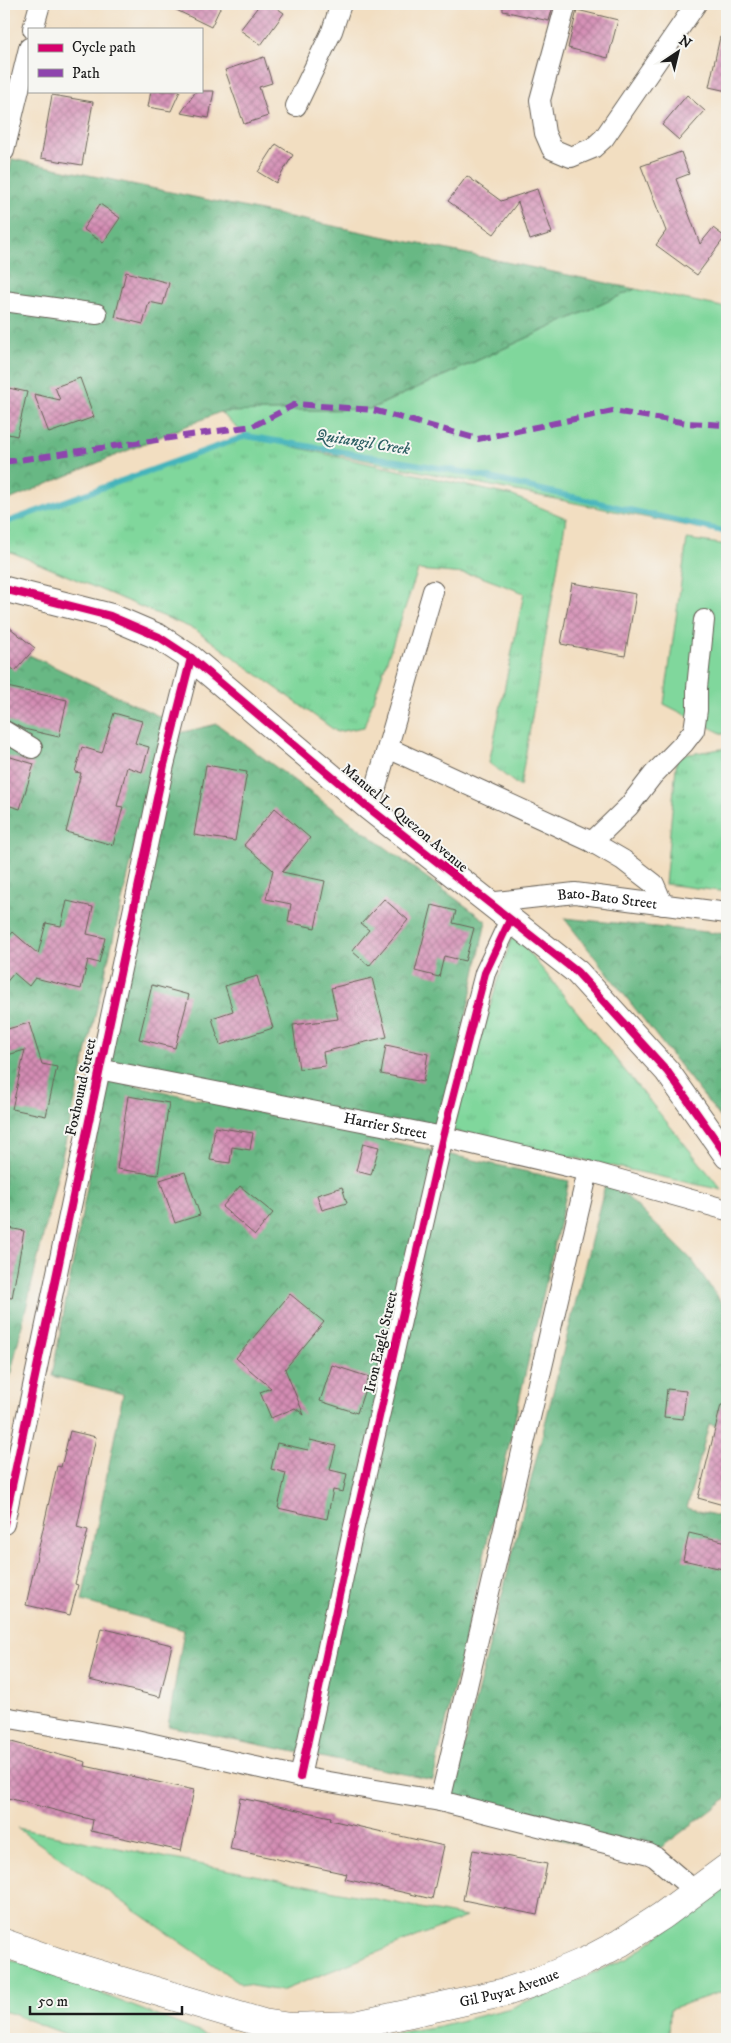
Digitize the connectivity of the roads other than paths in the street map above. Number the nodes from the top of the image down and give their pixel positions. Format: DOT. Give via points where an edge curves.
graph roads {
  1 [pos="40,4"];
  2 [pos="340,4"];
  3 [pos="566,4"];
  4 [pos="696,4"];
  5 [pos="34,28"];
  6 [pos="28,52"];
  7 [pos="296,106"];
  8 [pos="4,151"];
  9 [pos="4,301"];
  10 [pos="97,314"];
  11 [pos="4,589"];
  12 [pos="434,591"];
  13 [pos="704,620"];
  14 [pos="191,658"];
  15 [pos="4,731"];
  16 [pos="32,748"];
  17 [pos="388,748"];
  18 [pos="368,808"];
  19 [pos="592,842"];
  20 [pos="487,903"];
  21 [pos="663,905"];
  22 [pos="727,913"];
  23 [pos="510,920"];
  24 [pos="99,1069"];
  25 [pos="443,1137"];
  26 [pos="727,1156"];
  27 [pos="588,1171"];
  28 [pos="727,1210"];
  29 [pos="4,1524"];
  30 [pos="4,1717"];
  31 [pos="300,1777"];
  32 [pos="440,1800"];
  33 [pos="727,1868"];
  34 [pos="696,1891"];
  35 [pos="4,1943"];
  36 [pos="294,2033"];
  1 -- 5 [label="street"];
  2 -- 7 [label="street" via="332,31"];
  3 -- 4 [label="street" via="540,100 544,133 552,149 572,157 593,148 604,138"];
  6 -- 8 [label="street"];
  9 -- 10 [label="street"];
  11 -- 14 [label="street, Manuel L. Quezon Avenue" via="110,616 160,637"];
  12 -- 17 [label="street"];
  13 -- 19 [label="street" via="694,730 629,806"];
  14 -- 18 [label="street, Manuel L. Quezon Avenue"];
  14 -- 24 [label="street, Foxhound Street" via="164,765"];
  15 -- 16 [label="street"];
  17 -- 18 [label="street"];
  17 -- 19 [label="street"];
  18 -- 20 [label="street, Manuel L. Quezon Avenue"];
  19 -- 21 [label="street" via="654,884"];
  20 -- 21 [label="street, Bato-Bato Street" via="575,893"];
  20 -- 23 [label="street, Manuel L. Quezon Avenue"];
  21 -- 22 [label="street, Bato-Bato Street"];
  23 -- 25 [label="street, Iron Eagle Street" via="485,972"];
  23 -- 26 [label="street, Manuel L. Quezon Avenue" via="577,972 667,1071"];
  24 -- 25 [label="street, Harrier Street"];
  24 -- 29 [label="street, Foxhound Street"];
  25 -- 27 [label="street, Harrier Street"];
  25 -- 31 [label="street, Iron Eagle Street"];
  27 -- 28 [label="street, Harrier Street"];
  27 -- 32 [label="street"];
  30 -- 31 [label="street" via="136,1740"];
  31 -- 32 [label="street"];
  32 -- 34 [label="street" via="649,1854"];
  33 -- 34 [label="main road, Gil Puyat Avenue"];
  34 -- 36 [label="main road, Gil Puyat Avenue" via="620,1943 541,1980 506,1992 399,2017"];
  35 -- 36 [label="main road, Gil Puyat Avenue"];
}
